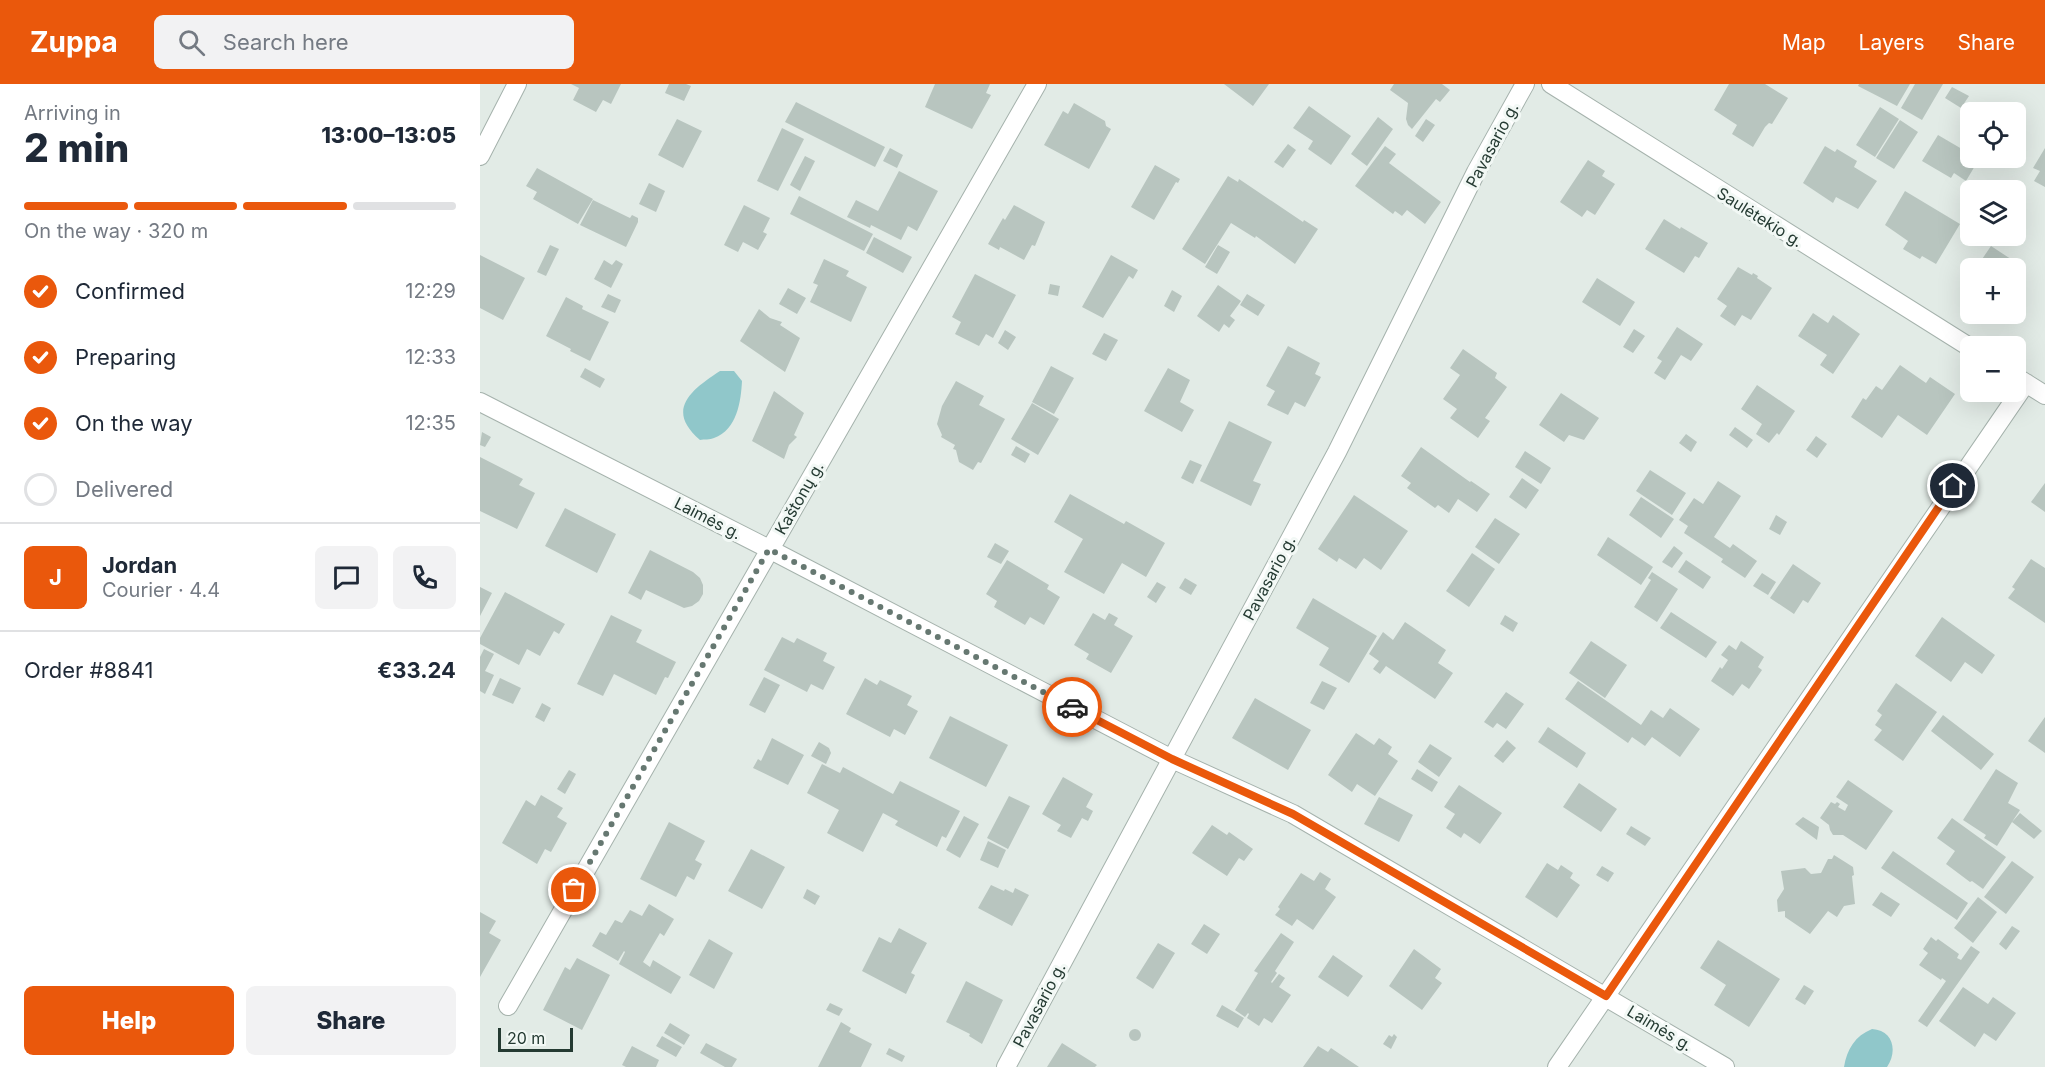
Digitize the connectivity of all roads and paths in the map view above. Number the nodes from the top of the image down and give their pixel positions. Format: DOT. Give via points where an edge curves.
graph roads {
  1 [pos="517,84"];
  2 [pos="1037,84"];
  3 [pos="1525,84"];
  4 [pos="1551,84"];
  5 [pos="480,156"];
  6 [pos="1960,341"];
  7 [pos="2026,383"];
  8 [pos="2045,395"];
  9 [pos="480,402"];
  10 [pos="2006,402"];
  11 [pos="769,549"];
  12 [pos="1172,759"];
  13 [pos="1606,996"];
  14 [pos="508,1006"];
  15 [pos="1006,1067"];
  16 [pos="1557,1067"];
  17 [pos="1725,1067"];
  1 -- 5 [label="street"];
  2 -- 11 [label="street, Kaštonų g."];
  3 -- 12 [label="street, Pavasario g." via="1476,172 1337,452"];
  4 -- 6 [label="street, Saulėtekio g."];
  7 -- 8 [label="street"];
  9 -- 11 [label="street, Laimės g."];
  10 -- 13 [label="street"];
  11 -- 12 [label="street, Laimės g."];
  11 -- 14 [label="street, Kaštonų g."];
  12 -- 13 [label="street, Laimės g." via="1293,814"];
  12 -- 15 [label="street, Pavasario g."];
  13 -- 16 [label="street"];
  13 -- 17 [label="street, Laimės g."];
}
